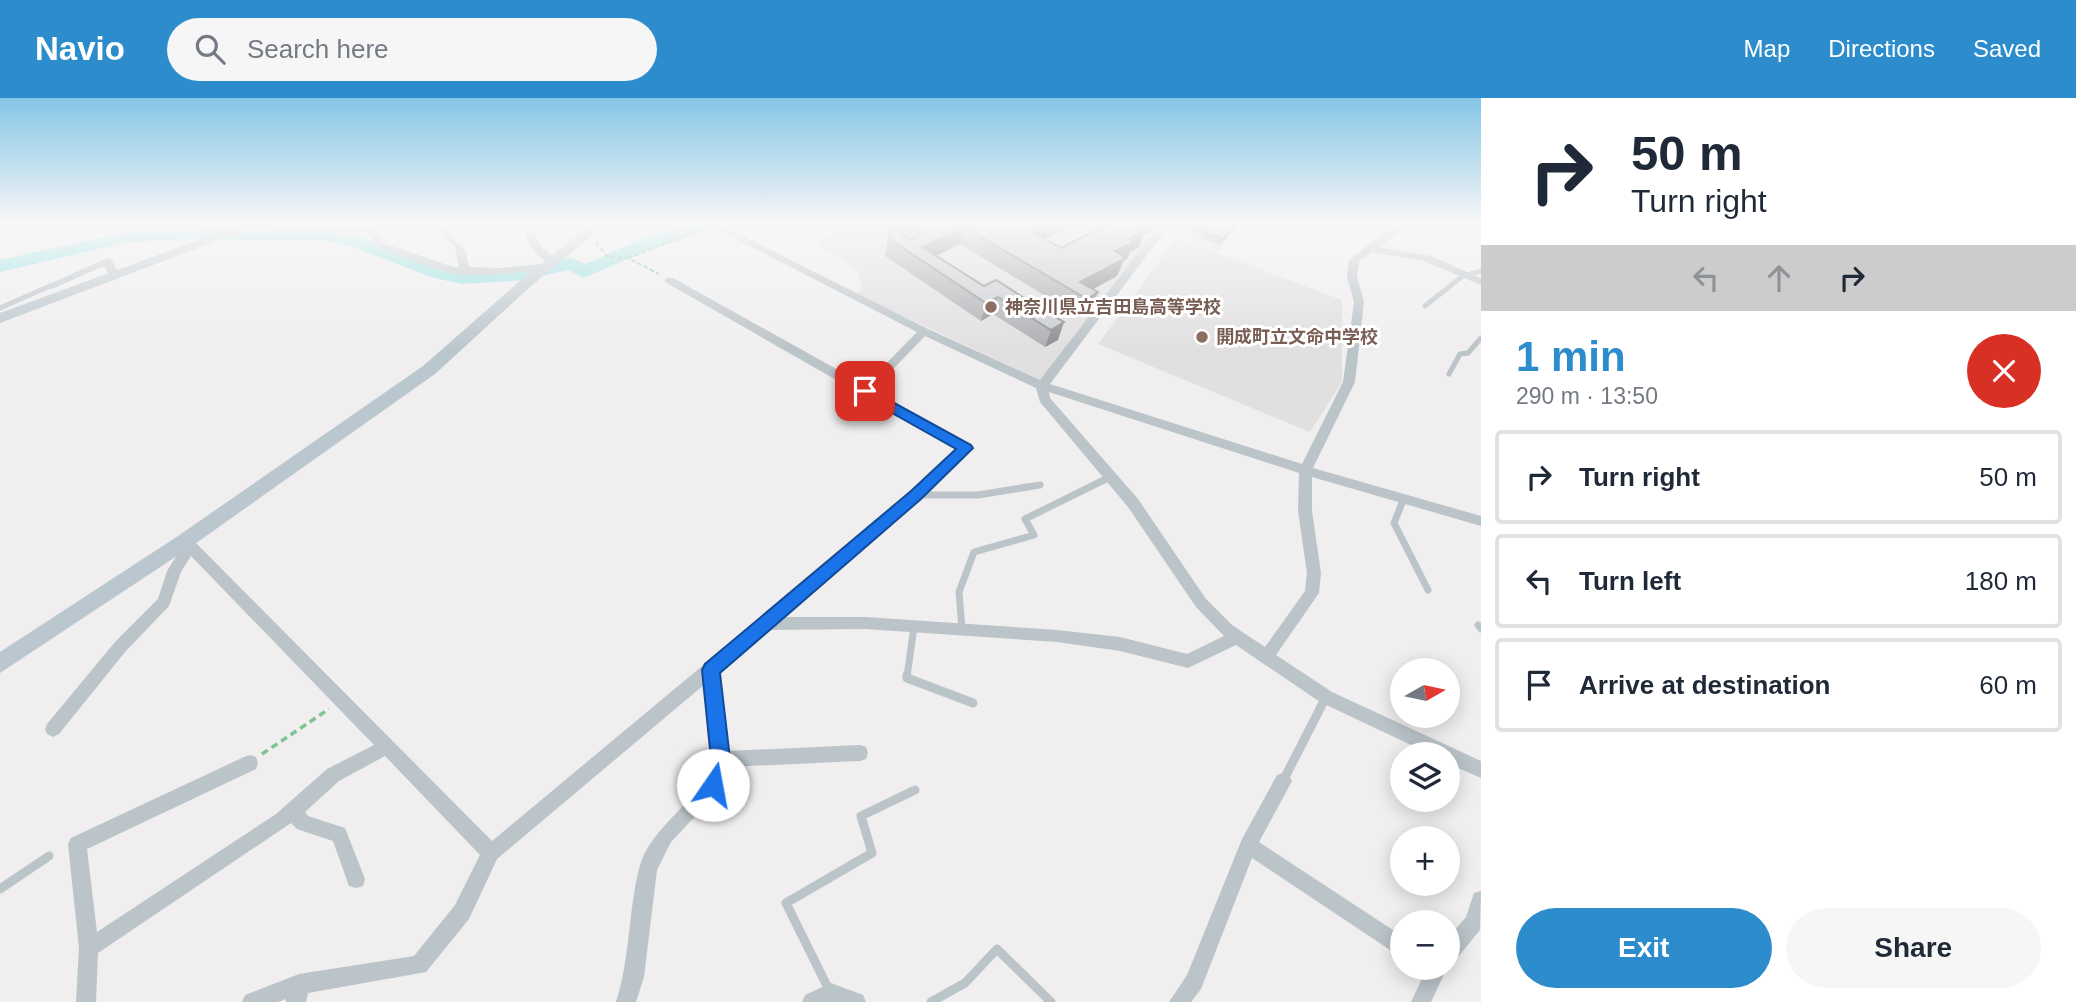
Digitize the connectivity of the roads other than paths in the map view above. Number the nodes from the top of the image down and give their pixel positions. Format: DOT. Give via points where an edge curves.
graph roads {
  1 [pos="97,265"];
  2 [pos="109,265"];
  3 [pos="145,265"];
  4 [pos="438,265"];
  5 [pos="464,265"];
  6 [pos="538,265"];
  7 [pos="548,265"];
  8 [pos="794,265"];
  9 [pos="1134,265"];
  10 [pos="1353,265"];
  11 [pos="1443,265"];
  12 [pos="465,271"];
  13 [pos="1481,271"];
  14 [pos="1466,275"];
  15 [pos="115,276"];
  16 [pos="669,280"];
  17 [pos="1481,282"];
  18 [pos="50,286"];
  19 [pos="1425,306"];
  20 [pos="0,308"];
  21 [pos="0,318"];
  22 [pos="924,331"];
  23 [pos="1481,338"];
  24 [pos="1449,374"];
  25 [pos="1042,386"];
  26 [pos="865,391"];
  27 [pos="1305,470"];
  28 [pos="1110,477"];
  29 [pos="1040,485"];
  30 [pos="916,495"];
  31 [pos="1404,498"];
  32 [pos="1481,520"];
  33 [pos="187,543"];
  34 [pos="1427,590"];
  35 [pos="763,624"];
  36 [pos="914,627"];
  37 [pos="962,629"];
  38 [pos="1237,636"];
  39 [pos="1267,656"];
  40 [pos="0,664"];
  41 [pos="711,670"];
  42 [pos="1326,697"];
  43 [pos="973,703"];
  44 [pos="53,729"];
  45 [pos="386,747"];
  46 [pos="860,753"];
  47 [pos="721,759"];
  48 [pos="250,763"];
  49 [pos="1481,770"];
  50 [pos="1283,781"];
  51 [pos="915,790"];
  52 [pos="292,811"];
  53 [pos="1248,845"];
  54 [pos="491,853"];
  55 [pos="49,856"];
  56 [pos="356,879"];
  57 [pos="0,889"];
  58 [pos="1481,900"];
  59 [pos="1460,939"];
  60 [pos="1390,940"];
  61 [pos="89,948"];
  62 [pos="1431,980"];
  63 [pos="298,993"];
  64 [pos="831,993"];
  65 [pos="86,1002"];
  66 [pos="252,1002"];
  67 [pos="626,1002"];
  68 [pos="812,1002"];
  69 [pos="856,1002"];
  70 [pos="931,1002"];
  71 [pos="1051,1002"];
  72 [pos="1179,1002"];
  73 [pos="1421,1002"];
  1 -- 18 [label="street"];
  2 -- 15 [label="street"];
  3 -- 15 [label="main road"];
  4 -- 12 [label="street"];
  5 -- 12 [label="street"];
  6 -- 12 [label="street"];
  7 -- 33 [label="street" via="429,370"];
  8 -- 22 [label="street"];
  9 -- 25 [label="street"];
  10 -- 27 [label="street" via="1359,302 1349,382"];
  11 -- 14 [label="street"];
  13 -- 14 [label="lane"];
  14 -- 17 [label="street"];
  14 -- 19 [label="lane"];
  15 -- 21 [label="main road"];
  16 -- 26 [label="street"];
  18 -- 20 [label="lane"];
  22 -- 25 [label="street"];
  22 -- 26 [label="street"];
  23 -- 24 [label="lane" via="1468,353 1460,354"];
  25 -- 27 [label="street"];
  25 -- 28 [label="street" via="1044,399"];
  26 -- 30 [label="street" via="966,448"];
  27 -- 31 [label="street"];
  27 -- 39 [label="street" via="1312,593"];
  28 -- 37 [label="lane" via="1025,519 1034,534 974,552 959,592"];
  28 -- 38 [label="street" via="1133,503 1200,603"];
  29 -- 30 [label="lane" via="962,498"];
  30 -- 35 [label="street"];
  31 -- 32 [label="street"];
  31 -- 34 [label="lane" via="1394,523"];
  33 -- 40 [label="street"];
  33 -- 44 [label="street" via="164,602 120,647"];
  33 -- 45 [label="street"];
  35 -- 36 [label="street"];
  35 -- 41 [label="street"];
  36 -- 37 [label="street"];
  36 -- 43 [label="lane" via="907,678"];
  37 -- 38 [label="street" via="1119,644 1188,660"];
  38 -- 39 [label="street"];
  39 -- 42 [label="street"];
  41 -- 47 [label="street"];
  41 -- 54 [label="street"];
  42 -- 49 [label="street"];
  42 -- 50 [label="lane"];
  45 -- 52 [label="street" via="332,775"];
  45 -- 54 [label="street"];
  46 -- 47 [label="street"];
  47 -- 67 [label="street" via="713,785 665,836 648,867 634,977"];
  48 -- 61 [label="street" via="76,844"];
  50 -- 53 [label="street"];
  51 -- 64 [label="lane" via="861,816 872,853 786,903"];
  52 -- 56 [label="street" via="303,823 339,834"];
  52 -- 61 [label="street"];
  53 -- 60 [label="street"];
  53 -- 72 [label="street" via="1194,982"];
  54 -- 63 [label="street" via="462,912 419,965"];
  55 -- 57 [label="lane"];
  58 -- 59 [label="street" via="1473,923"];
  61 -- 65 [label="street"];
  62 -- 73 [label="street"];
  63 -- 66 [label="street"];
  64 -- 68 [label="street"];
  64 -- 69 [label="street"];
  70 -- 71 [label="lane" via="965,984 997,949"];
}
